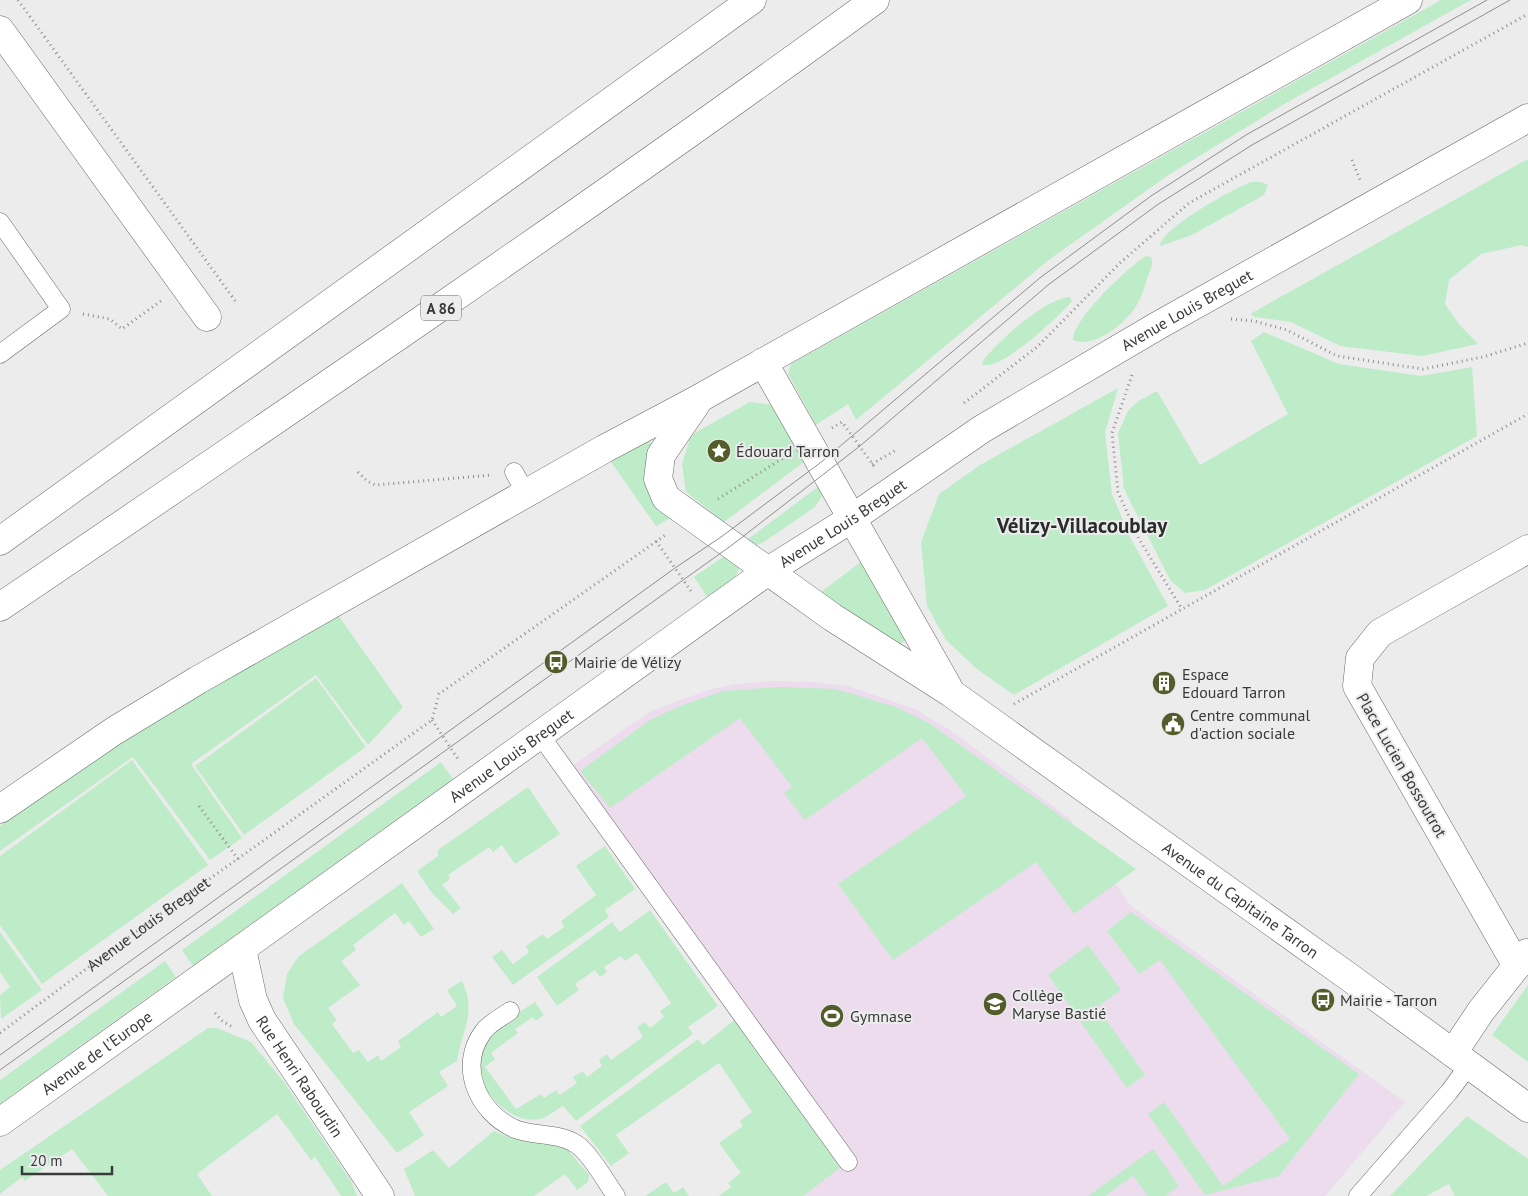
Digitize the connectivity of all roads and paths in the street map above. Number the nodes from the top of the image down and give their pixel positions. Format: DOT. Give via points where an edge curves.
graph roads {
  1 [pos="18,0"];
  2 [pos="752,0"];
  3 [pos="875,0"];
  4 [pos="1408,0"];
  5 [pos="1528,14"];
  6 [pos="0,30"];
  7 [pos="1528,118"];
  8 [pos="1352,160"];
  9 [pos="1363,188"];
  10 [pos="0,222"];
  11 [pos="184,285"];
  12 [pos="236,302"];
  13 [pos="61,309"];
  14 [pos="207,317"];
  15 [pos="1224,318"];
  16 [pos="1528,343"];
  17 [pos="0,354"];
  18 [pos="763,362"];
  19 [pos="1134,368"];
  20 [pos="700,398"];
  21 [pos="963,404"];
  22 [pos="1528,414"];
  23 [pos="808,443"];
  24 [pos="903,445"];
  25 [pos="358,472"];
  26 [pos="520,483"];
  27 [pos="691,516"];
  28 [pos="851,519"];
  29 [pos="0,541"];
  30 [pos="656,541"];
  31 [pos="1528,549"];
  32 [pos="768,571"];
  33 [pos="694,594"];
  34 [pos="0,607"];
  35 [pos="1182,609"];
  36 [pos="951,693"];
  37 [pos="988,719"];
  38 [pos="432,720"];
  39 [pos="540,734"];
  40 [pos="460,762"];
  41 [pos="200,806"];
  42 [pos="0,809"];
  43 [pos="238,859"];
  44 [pos="242,949"];
  45 [pos="1522,959"];
  46 [pos="193,983"];
  47 [pos="510,1011"];
  48 [pos="216,1013"];
  49 [pos="236,1029"];
  50 [pos="0,1033"];
  51 [pos="1461,1059"];
  52 [pos="1528,1108"];
  53 [pos="0,1122"];
  54 [pos="848,1162"];
  55 [pos="380,1196"];
  56 [pos="616,1196"];
  57 [pos="1358,1196"];
  1 -- 12 [label="path"];
  2 -- 29 [label="main road"];
  3 -- 34 [label="main road, A 86" via="514,257"];
  4 -- 18 [label="main road"];
  5 -- 21 [label="path" via="1189,203 1120,263 1037,347"];
  6 -- 11 [label="main road"];
  7 -- 28 [label="main road, Avenue Louis Breguet" via="1158,325 990,424"];
  8 -- 9 [label="path"];
  10 -- 13 [label="lane"];
  11 -- 13 [label="path" via="122,329 110,319"];
  11 -- 14 [label="main road"];
  13 -- 17 [label="lane"];
  15 -- 16 [label="path" via="1254,321 1287,330 1337,356 1423,369 1483,357"];
  18 -- 20 [label="main road"];
  18 -- 23 [label="main road, Avenue du Capitaine Tarron"];
  19 -- 35 [label="path" via="1112,433 1118,492 1140,539"];
  20 -- 26 [label="main road"];
  20 -- 27 [label="main road, Avenue du Capitaine Tarron" via="661,455 658,479 666,498"];
  22 -- 35 [label="path"];
  23 -- 24 [label="path, Avenue Louis Breguet" via="842,422 872,464"];
  23 -- 27 [label="path, Avenue Louis Breguet"];
  23 -- 28 [label="main road, Avenue du Capitaine Tarron"];
  25 -- 26 [label="path" via="375,485"];
  26 -- 42 [label="main road" via="90,747"];
  27 -- 30 [label="path, Avenue Louis Breguet"];
  27 -- 32 [label="main road, Avenue du Capitaine Tarron"];
  28 -- 32 [label="main road, Avenue Louis Breguet"];
  28 -- 36 [label="main road, Avenue du Capitaine Tarron"];
  30 -- 33 [label="path"];
  30 -- 38 [label="path, Avenue Louis Breguet" via="439,694"];
  31 -- 45 [label="main road, Place Lucien Bossoutrot" via="1380,633 1360,658 1357,686"];
  32 -- 36 [label="main road, Avenue du Capitaine Tarron"];
  32 -- 39 [label="main road, Avenue Louis Breguet"];
  35 -- 37 [label="path"];
  36 -- 37 [label="main road, Avenue du Capitaine Tarron"];
  37 -- 51 [label="main road, Avenue du Capitaine Tarron"];
  38 -- 40 [label="path"];
  38 -- 43 [label="path, Avenue Louis Breguet"];
  39 -- 44 [label="main road, Avenue Louis Breguet"];
  39 -- 54 [label="lane"];
  41 -- 43 [label="path"];
  43 -- 50 [label="path, Avenue Louis Breguet"];
  44 -- 46 [label="main road, Avenue Louis Breguet"];
  44 -- 55 [label="main road, Rue Henri Rabourdin" via="253,1000 262,1020"];
  45 -- 51 [label="main road, Place Lucien Bossoutrot" via="1481,1011"];
  46 -- 53 [label="main road, Avenue de l'Europe"];
  47 -- 56 [label="lane" via="484,1030 473,1050 471,1080 483,1103 515,1129 566,1139 580,1147"];
  48 -- 49 [label="path"];
  51 -- 52 [label="main road, Avenue du Capitaine Tarron"];
  51 -- 57 [label="lane" via="1449,1092"];
}
